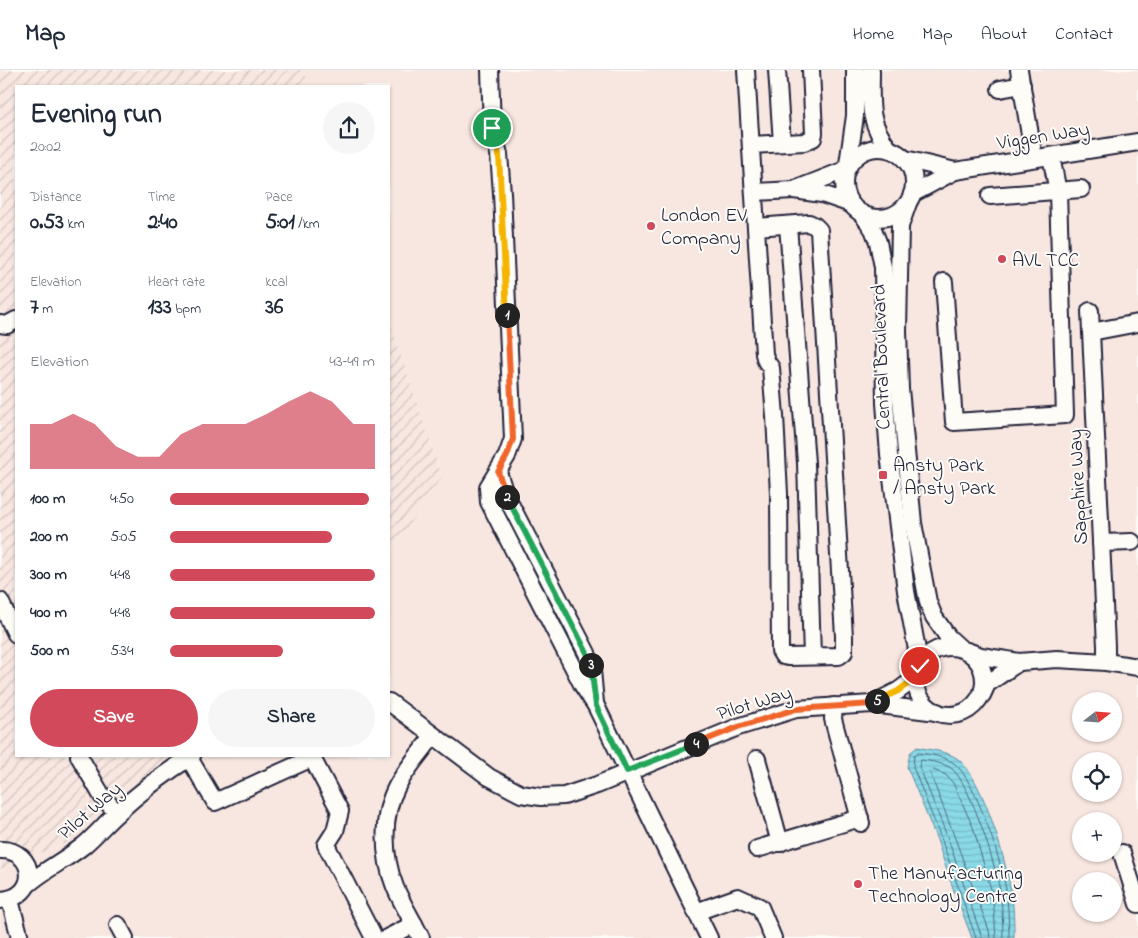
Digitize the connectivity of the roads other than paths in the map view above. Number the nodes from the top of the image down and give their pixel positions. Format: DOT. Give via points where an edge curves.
graph roads {
  1 [pos="490,70"];
  2 [pos="746,70"];
  3 [pos="777,70"];
  4 [pos="811,70"];
  5 [pos="855,70"];
  6 [pos="871,70"];
  7 [pos="1021,78"];
  8 [pos="1000,89"];
  9 [pos="1138,142"];
  10 [pos="782,143"];
  11 [pos="751,145"];
  12 [pos="889,149"];
  13 [pos="1051,156"];
  14 [pos="1034,158"];
  15 [pos="905,159"];
  16 [pos="847,167"];
  17 [pos="955,171"];
  18 [pos="1081,188"];
  19 [pos="794,190"];
  20 [pos="754,192"];
  21 [pos="1058,192"];
  22 [pos="990,196"];
  23 [pos="910,198"];
  24 [pos="857,210"];
  25 [pos="788,225"];
  26 [pos="756,228"];
  27 [pos="944,282"];
  28 [pos="1090,311"];
  29 [pos="15,320"];
  30 [pos="0,324"];
  31 [pos="1138,324"];
  32 [pos="1091,332"];
  33 [pos="1132,542"];
  34 [pos="1101,543"];
  35 [pos="6,603"];
  36 [pos="15,631"];
  37 [pos="962,649"];
  38 [pos="812,656"];
  39 [pos="1019,662"];
  40 [pos="1106,662"];
  41 [pos="1138,667"];
  42 [pos="918,671"];
  43 [pos="980,698"];
  44 [pos="390,703"];
  45 [pos="872,704"];
  46 [pos="834,706"];
  47 [pos="937,712"];
  48 [pos="433,736"];
  49 [pos="80,757"];
  50 [pos="190,757"];
  51 [pos="756,759"];
  52 [pos="627,771"];
  53 [pos="117,813"];
  54 [pos="780,843"];
  55 [pos="757,849"];
  56 [pos="0,850"];
  57 [pos="1122,853"];
  58 [pos="22,858"];
  59 [pos="63,860"];
  60 [pos="27,885"];
  61 [pos="5,900"];
  62 [pos="1138,904"];
  63 [pos="696,912"];
  64 [pos="418,931"];
  65 [pos="20,938"];
  66 [pos="374,938"];
  67 [pos="387,938"];
  68 [pos="709,938"];
  69 [pos="773,938"];
  1 -- 52 [label="street" via="492,128 499,154 501,183 513,439 507,456 488,487 489,502"];
  2 -- 11 [label="street"];
  3 -- 10 [label="street"];
  4 -- 10 [label="street" via="814,133 804,142"];
  5 -- 16 [label="street" via="855,116"];
  6 -- 12 [label="street" via="870,106 878,134"];
  7 -- 8 [label="street"];
  7 -- 14 [label="street"];
  9 -- 13 [label="street, Viggen Way"];
  10 -- 11 [label="street"];
  11 -- 20 [label="street"];
  12 -- 15 [label="street"];
  12 -- 16 [label="street" via="879,147 863,151"];
  13 -- 14 [label="street, Viggen Way"];
  13 -- 21 [label="street"];
  14 -- 17 [label="street, Viggen Way"];
  15 -- 17 [label="street, Viggen Way"];
  15 -- 23 [label="street" via="914,177"];
  16 -- 19 [label="street"];
  16 -- 24 [label="street" via="844,188"];
  17 -- 23 [label="street, Viggen Way"];
  18 -- 21 [label="street"];
  19 -- 20 [label="street"];
  19 -- 24 [label="street" via="822,194"];
  20 -- 26 [label="street"];
  21 -- 22 [label="street"];
  21 -- 27 [label="street" via="1065,415 954,422"];
  23 -- 24 [label="street" via="902,210 887,217 878,218"];
  23 -- 37 [label="street, Central Boulevard" via="900,226 898,331 900,389 913,523 928,602 948,637"];
  24 -- 42 [label="street, Central Boulevard" via="873,229 883,267 884,384 889,454"];
  25 -- 26 [label="street"];
  25 -- 38 [label="street" via="806,463"];
  25 -- 38 [label="street" via="809,223 819,230 844,636 844,652 839,656"];
  26 -- 38 [label="street" via="764,354 771,368 775,416 780,651 788,657"];
  28 -- 32 [label="street, Sapphire Way"];
  29 -- 30 [label="street"];
  31 -- 32 [label="street"];
  32 -- 34 [label="street, Sapphire Way"];
  33 -- 34 [label="street"];
  34 -- 40 [label="street, Sapphire Way"];
  35 -- 36 [label="street"];
  37 -- 39 [label="street" via="981,656"];
  37 -- 42 [label="street" via="934,651"];
  37 -- 43 [label="street" via="981,666 984,682"];
  39 -- 40 [label="street" via="1057,659"];
  39 -- 43 [label="street" via="988,684"];
  40 -- 41 [label="street"];
  42 -- 45 [label="street, Pilot Way" via="898,691"];
  42 -- 47 [label="street" via="918,689 922,699"];
  43 -- 47 [label="street" via="966,711 947,715"];
  44 -- 48 [label="street, Pilot Way"];
  45 -- 46 [label="street, Pilot Way"];
  45 -- 47 [label="street, Pilot Way"];
  46 -- 52 [label="street, Pilot Way" via="796,709 763,719"];
  46 -- 54 [label="street" via="833,719 860,821"];
  48 -- 52 [label="street, Pilot Way" via="489,777 521,794 564,796"];
  48 -- 64 [label="street" via="397,787 389,807 385,832 387,861 395,887"];
  49 -- 53 [label="street" via="102,796"];
  50 -- 53 [label="street, Pilot Way"];
  50 -- 66 [label="street" via="215,802 312,758 340,811 335,831 326,845"];
  51 -- 54 [label="street"];
  52 -- 63 [label="street"];
  53 -- 59 [label="street, Pilot Way"];
  54 -- 55 [label="street"];
  56 -- 58 [label="street, Pilot Way" via="15,852"];
  57 -- 62 [label="street"];
  58 -- 59 [label="street, Pilot Way" via="39,864"];
  58 -- 60 [label="street" via="29,873"];
  59 -- 60 [label="street, Pilot Way"];
  60 -- 61 [label="street, Pilot Way" via="22,892"];
  61 -- 65 [label="street"];
  63 -- 68 [label="street"];
  63 -- 69 [label="street" via="738,897 760,907"];
  64 -- 67 [label="street"];
}
